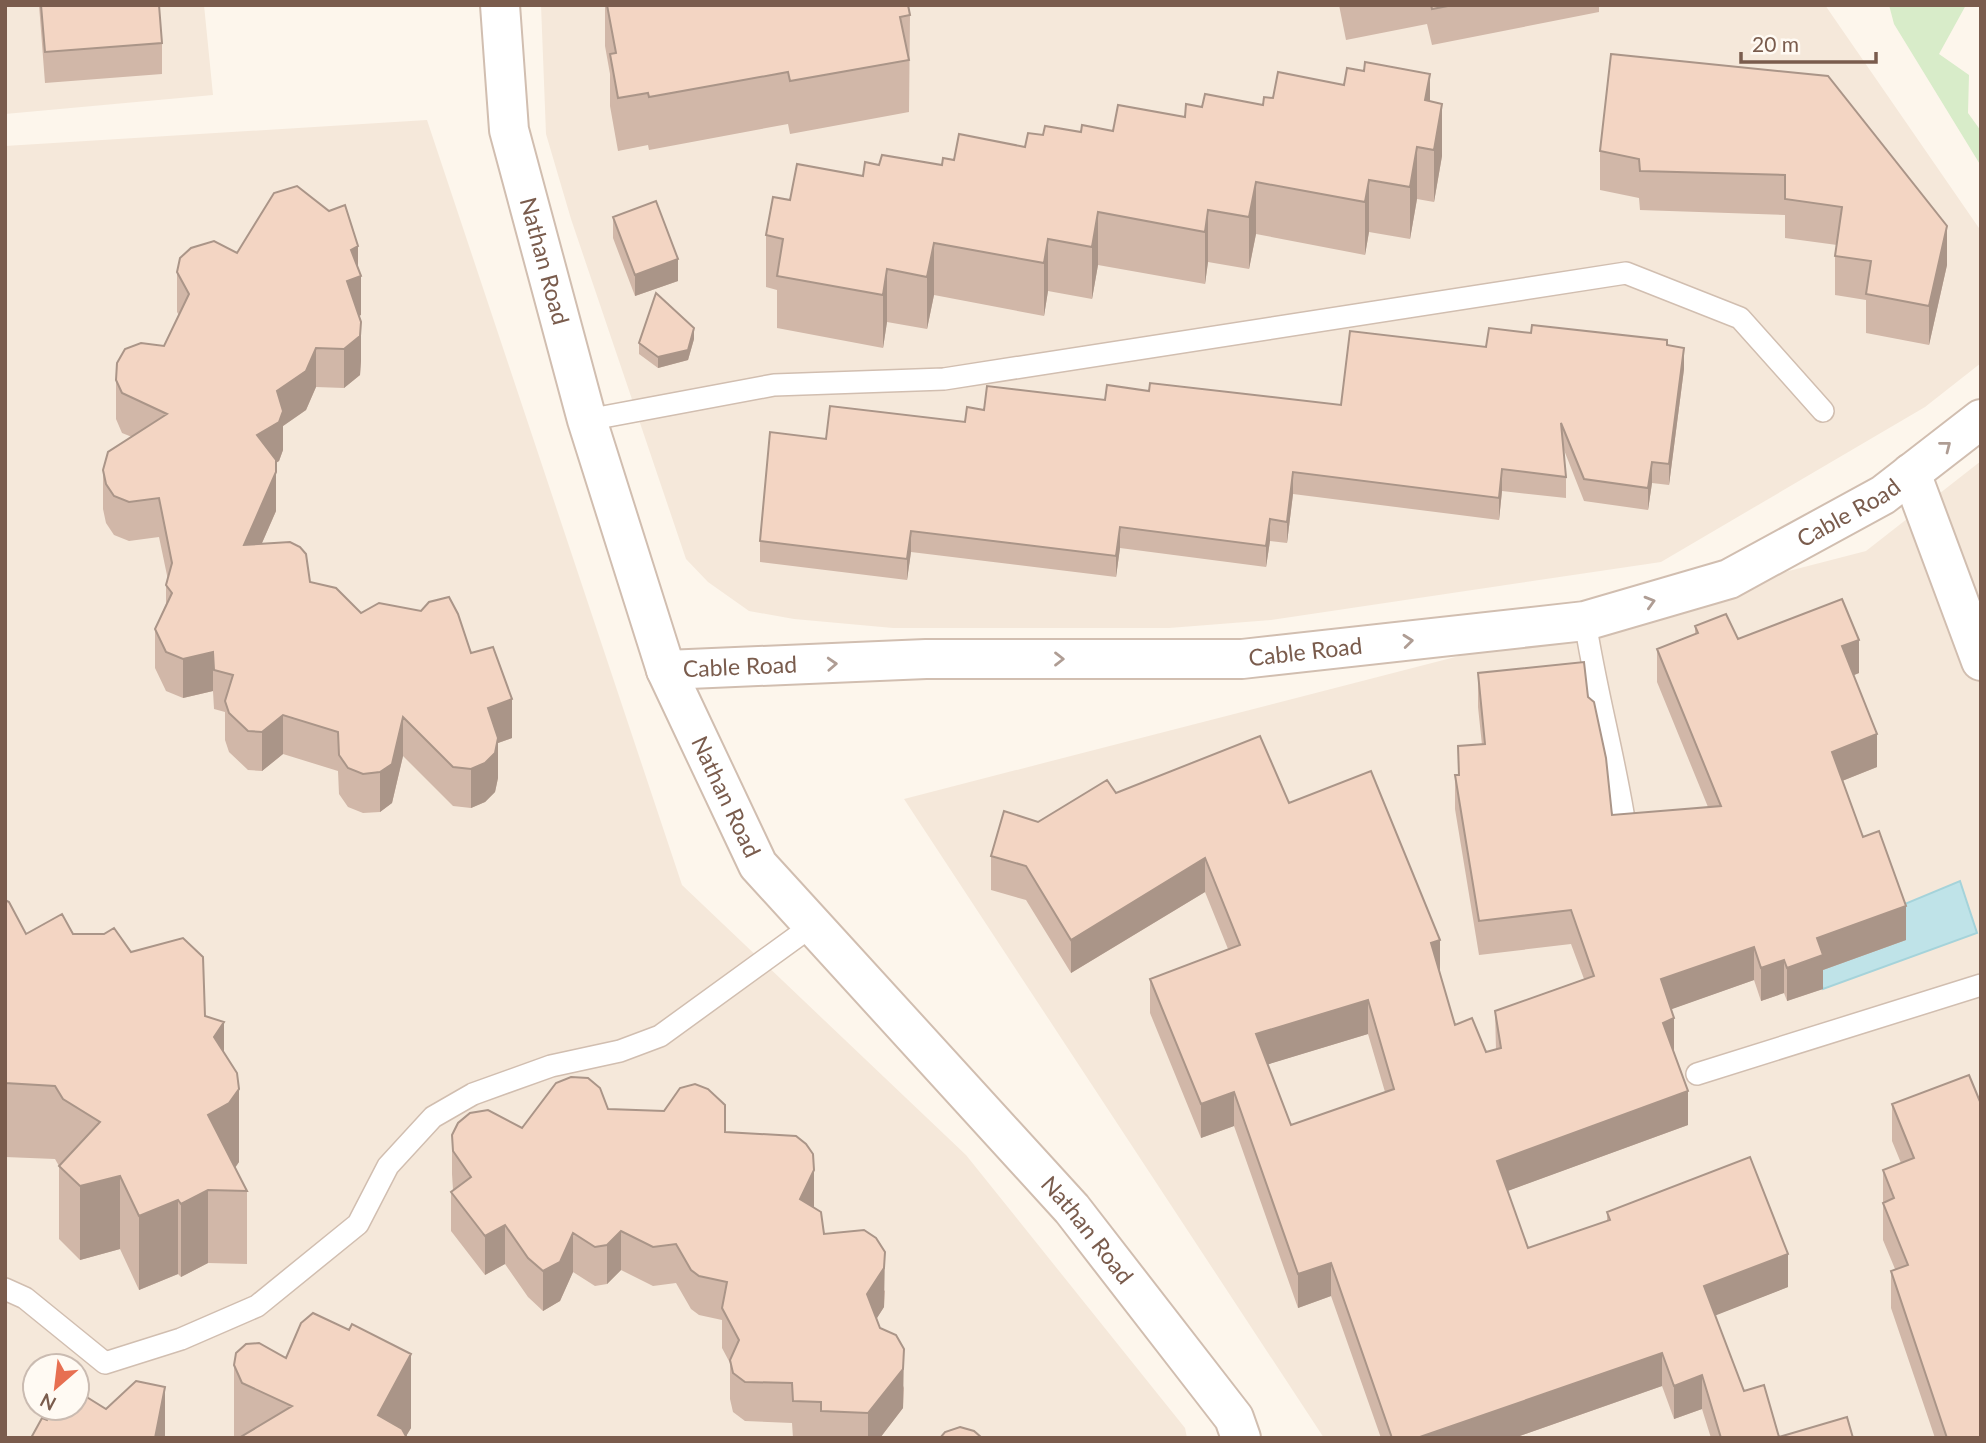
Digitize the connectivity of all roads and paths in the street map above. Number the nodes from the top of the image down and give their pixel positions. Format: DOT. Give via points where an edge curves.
graph roads {
  1 [pos="500,5"];
  2 [pos="1823,411"];
  3 [pos="1981,419"];
  4 [pos="587,421"];
  5 [pos="1911,473"];
  6 [pos="1585,621"];
  7 [pos="1981,661"];
  8 [pos="666,670"];
  9 [pos="1623,813"];
  10 [pos="813,925"];
  11 [pos="1981,985"];
  12 [pos="1698,1074"];
  13 [pos="5,1289"];
  14 [pos="1241,1438"];
  1 -- 4 [label="street, Nathan Road" via="509,130"];
  2 -- 4 [label="lane" via="1740,317 1626,272 944,379 774,386"];
  5 -- 3 [label="street, Cable Road, one-way"];
  4 -- 8 [label="street, Nathan Road"];
  6 -- 5 [label="street, Cable Road, one-way" via="1729,579 1884,495"];
  5 -- 7 [label="street, Cable Road"];
  8 -- 6 [label="street, Cable Road, one-way" via="926,659 1242,659"];
  6 -- 9 [label="lane"];
  8 -- 10 [label="street, Nathan Road" via="758,865"];
  10 -- 13 [label="lane" via="660,1036 620,1051 551,1066 473,1094 433,1117 388,1166 358,1224 257,1306 181,1339 104,1363 25,1298"];
  10 -- 14 [label="street, Nathan Road" via="1072,1209 1234,1418"];
  11 -- 12 [label="lane"];
}
